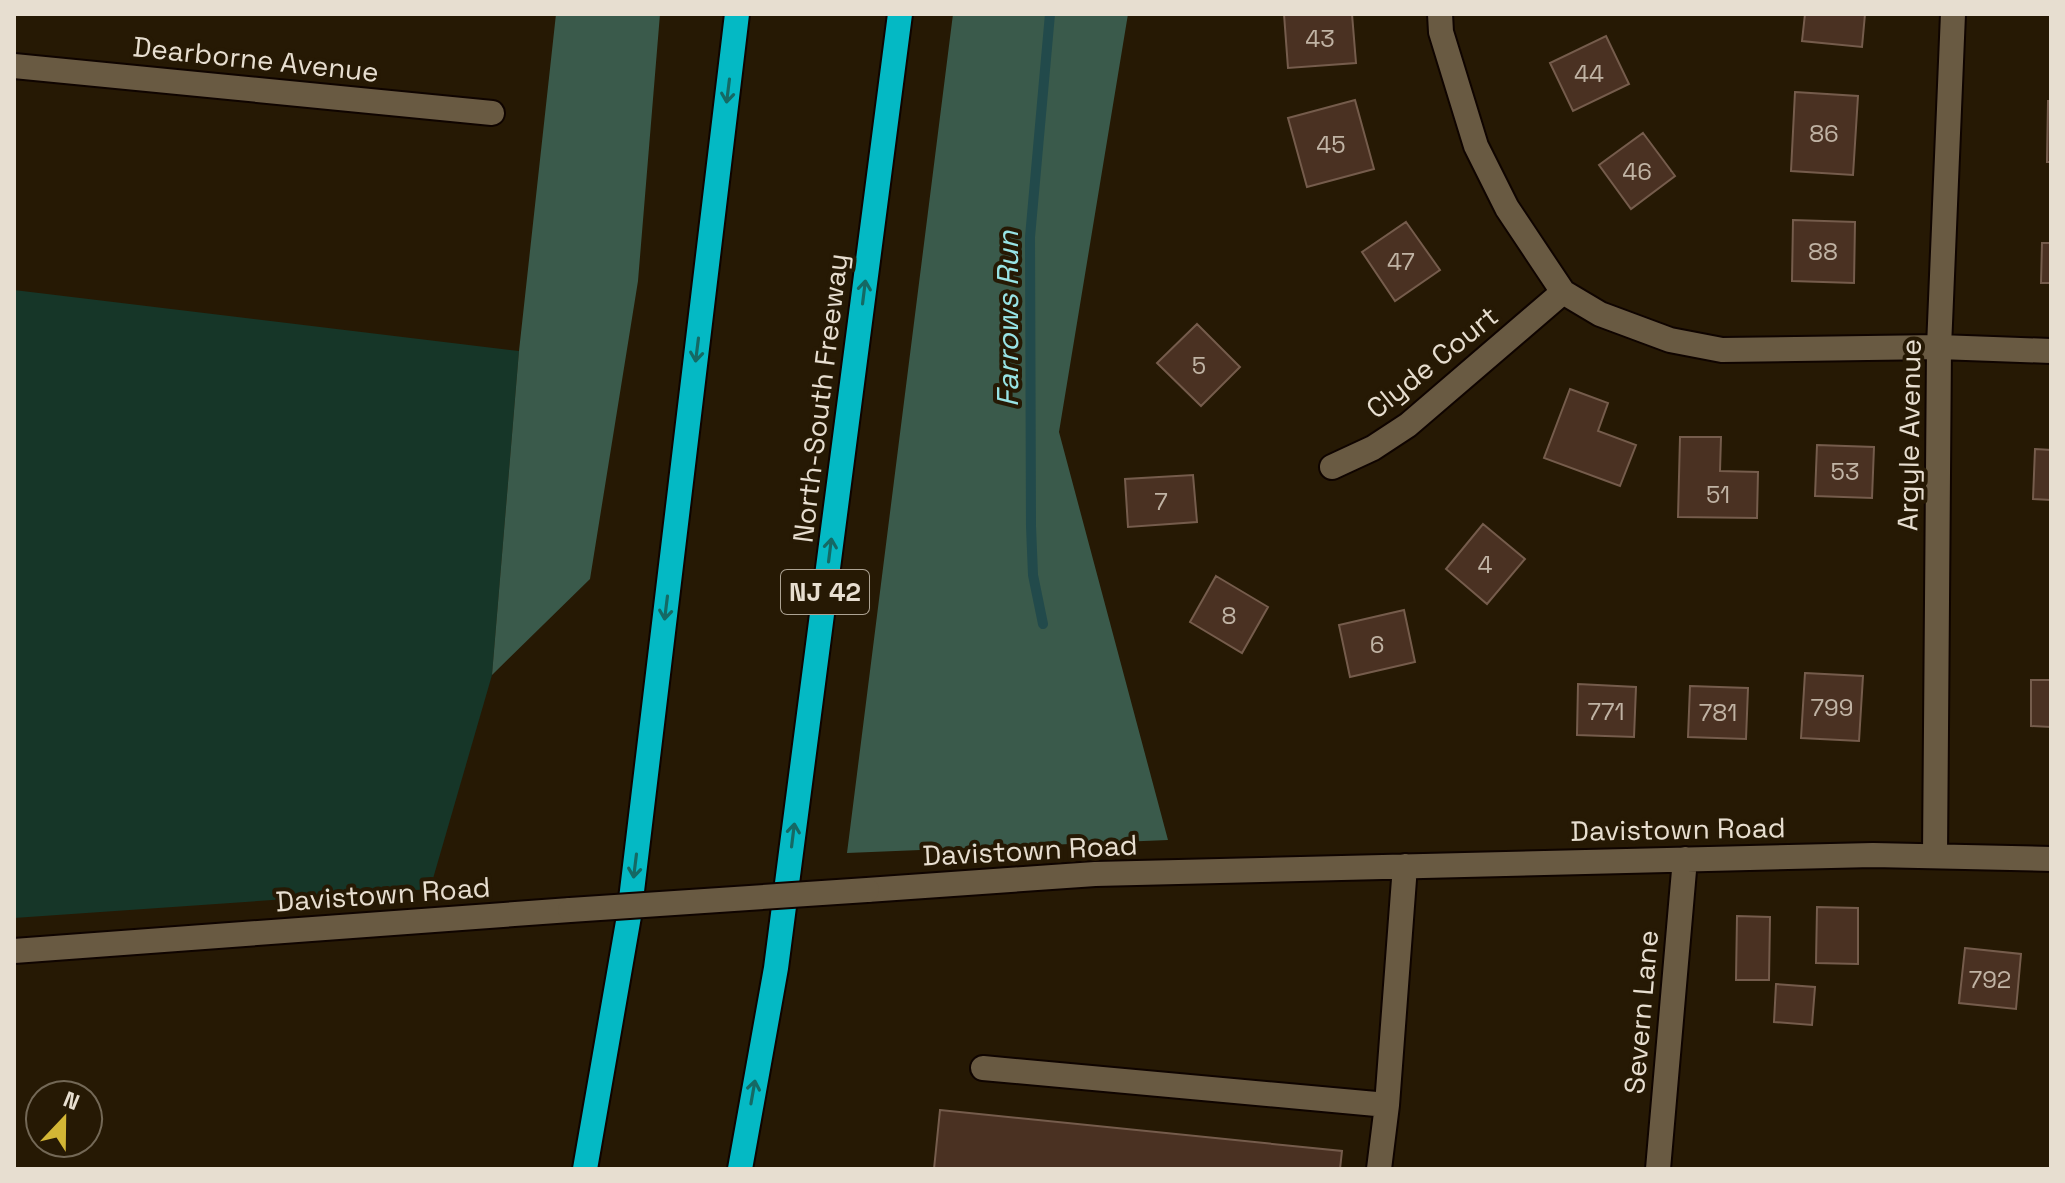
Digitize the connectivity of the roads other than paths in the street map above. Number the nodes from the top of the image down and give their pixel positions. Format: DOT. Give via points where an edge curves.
graph roads {
  1 [pos="737,14"];
  2 [pos="900,14"];
  3 [pos="1440,14"];
  4 [pos="1953,14"];
  5 [pos="14,66"];
  6 [pos="492,113"];
  7 [pos="1563,292"];
  8 [pos="1939,347"];
  9 [pos="2051,351"];
  10 [pos="1332,467"];
  11 [pos="1935,856"];
  12 [pos="1685,859"];
  13 [pos="2051,859"];
  14 [pos="1405,866"];
  15 [pos="14,951"];
  16 [pos="983,1068"];
  17 [pos="1387,1105"];
  18 [pos="585,1169"];
  19 [pos="740,1169"];
  20 [pos="1379,1169"];
  21 [pos="1658,1169"];
  1 -- 18 [label="highway, one-way" via="629,916"];
  19 -- 2 [label="highway, North-South Freeway / NJ 42, one-way" via="776,968"];
  3 -- 7 [label="street" via="1476,146 1507,208"];
  4 -- 8 [label="street, Argyle Avenue"];
  5 -- 6 [label="street, Dearborne Avenue"];
  7 -- 8 [label="street" via="1600,314 1670,340 1722,350"];
  7 -- 10 [label="street, Clyde Court" via="1408,425"];
  8 -- 9 [label="street"];
  8 -- 11 [label="street, Argyle Avenue"];
  11 -- 12 [label="street, Davistown Road"];
  11 -- 13 [label="street, Davistown Road"];
  12 -- 14 [label="street, Davistown Road"];
  12 -- 21 [label="street, Severn Lane"];
  14 -- 15 [label="street, Davistown Road, bridge" via="1095,874"];
  14 -- 17 [label="street"];
  16 -- 17 [label="street"];
  17 -- 20 [label="street"];
}
